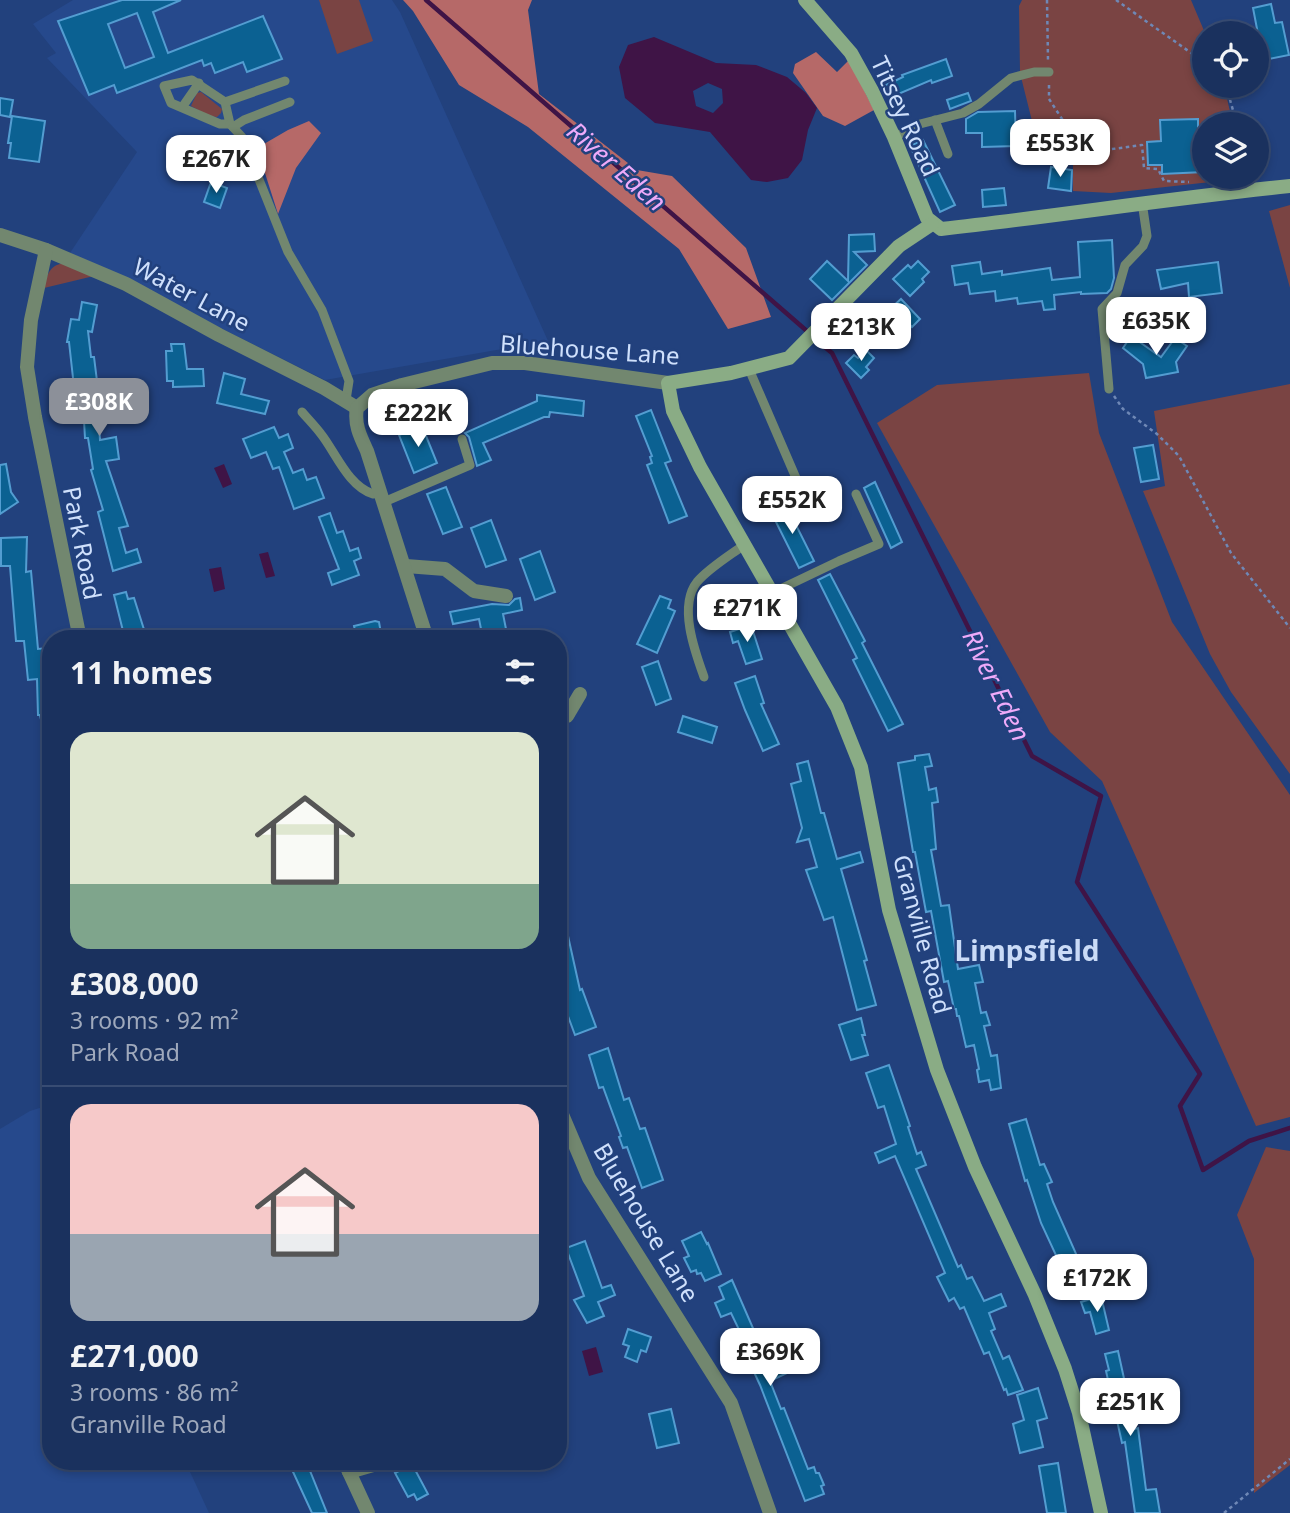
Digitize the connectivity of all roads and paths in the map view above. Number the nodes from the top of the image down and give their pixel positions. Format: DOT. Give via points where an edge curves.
graph roads {
  1 [pos="805,0"];
  2 [pos="1047,0"];
  3 [pos="1116,0"];
  4 [pos="1192,54"];
  5 [pos="1049,72"];
  6 [pos="285,81"];
  7 [pos="199,83"];
  8 [pos="225,102"];
  9 [pos="290,102"];
  10 [pos="183,106"];
  11 [pos="935,120"];
  12 [pos="232,126"];
  13 [pos="894,137"];
  14 [pos="948,154"];
  15 [pos="1191,182"];
  16 [pos="1290,186"];
  17 [pos="1142,202"];
  18 [pos="932,224"];
  19 [pos="0,235"];
  20 [pos="46,250"];
  21 [pos="749,369"];
  22 [pos="668,383"];
  23 [pos="1110,389"];
  24 [pos="351,404"];
  25 [pos="302,412"];
  26 [pos="462,439"];
  27 [pos="796,478"];
  28 [pos="856,494"];
  29 [pos="382,496"];
  30 [pos="744,545"];
  31 [pos="406,566"];
  32 [pos="772,593"];
  33 [pos="506,596"];
  34 [pos="1290,628"];
  35 [pos="78,630"];
  36 [pos="425,630"];
  37 [pos="704,677"];
  38 [pos="580,694"];
  39 [pos="567,714"];
  40 [pos="567,1126"];
  41 [pos="1290,1459"];
  42 [pos="347,1470"];
  43 [pos="368,1513"];
  44 [pos="770,1513"];
  45 [pos="1101,1513"];
  46 [pos="1224,1513"];
  1 -- 13 [label="street, Titsey Road" via="850,53"];
  2 -- 5 [label="path"];
  3 -- 4 [label="path"];
  5 -- 11 [label="lane" via="1011,78 963,113"];
  5 -- 15 [label="path" via="1049,99 1066,125 1091,124 1098,151 1142,145 1144,168 1158,169 1164,181"];
  6 -- 8 [label="lane"];
  7 -- 8 [label="lane"];
  7 -- 10 [label="lane"];
  7 -- 10 [label="lane" via="192,80 164,86 171,103"];
  8 -- 12 [label="lane"];
  9 -- 12 [label="lane"];
  10 -- 12 [label="lane"];
  11 -- 13 [label="lane"];
  11 -- 14 [label="lane"];
  12 -- 24 [label="lane" via="242,137 288,251 322,310 349,381"];
  13 -- 18 [label="street, Titsey Road"];
  16 -- 17 [label="street"];
  17 -- 18 [label="street" via="1010,222 941,229"];
  17 -- 23 [label="lane" via="1147,236 1125,265 1117,293 1102,309"];
  18 -- 21 [label="street, Bluehouse Lane" via="899,246 789,358"];
  19 -- 20 [label="street, Water Lane"];
  20 -- 24 [label="street, Water Lane" via="126,284"];
  20 -- 35 [label="street, Park Road" via="31,320 27,367"];
  21 -- 22 [label="street, Bluehouse Lane"];
  21 -- 27 [label="lane"];
  22 -- 24 [label="street, Bluehouse Lane" via="525,363 492,363 402,385"];
  22 -- 30 [label="street, Granville Road" via="673,411"];
  23 -- 34 [label="path" via="1123,409 1179,456 1231,553"];
  24 -- 29 [label="street"];
  25 -- 29 [label="lane" via="363,491"];
  26 -- 29 [label="lane" via="470,465"];
  28 -- 32 [label="lane" via="879,544"];
  29 -- 31 [label="street"];
  30 -- 32 [label="street, Granville Road"];
  30 -- 37 [label="lane" via="697,582 691,596 693,645"];
  31 -- 33 [label="street" via="445,569 474,591"];
  31 -- 36 [label="street"];
  32 -- 45 [label="street, Granville Road" via="837,707 861,767 889,910 934,1060 975,1167 1065,1369"];
  38 -- 39 [label="street"];
  40 -- 44 [label="street, Bluehouse Lane" via="589,1178 731,1403"];
  41 -- 46 [label="path"];
  42 -- 43 [label="street"];
}
